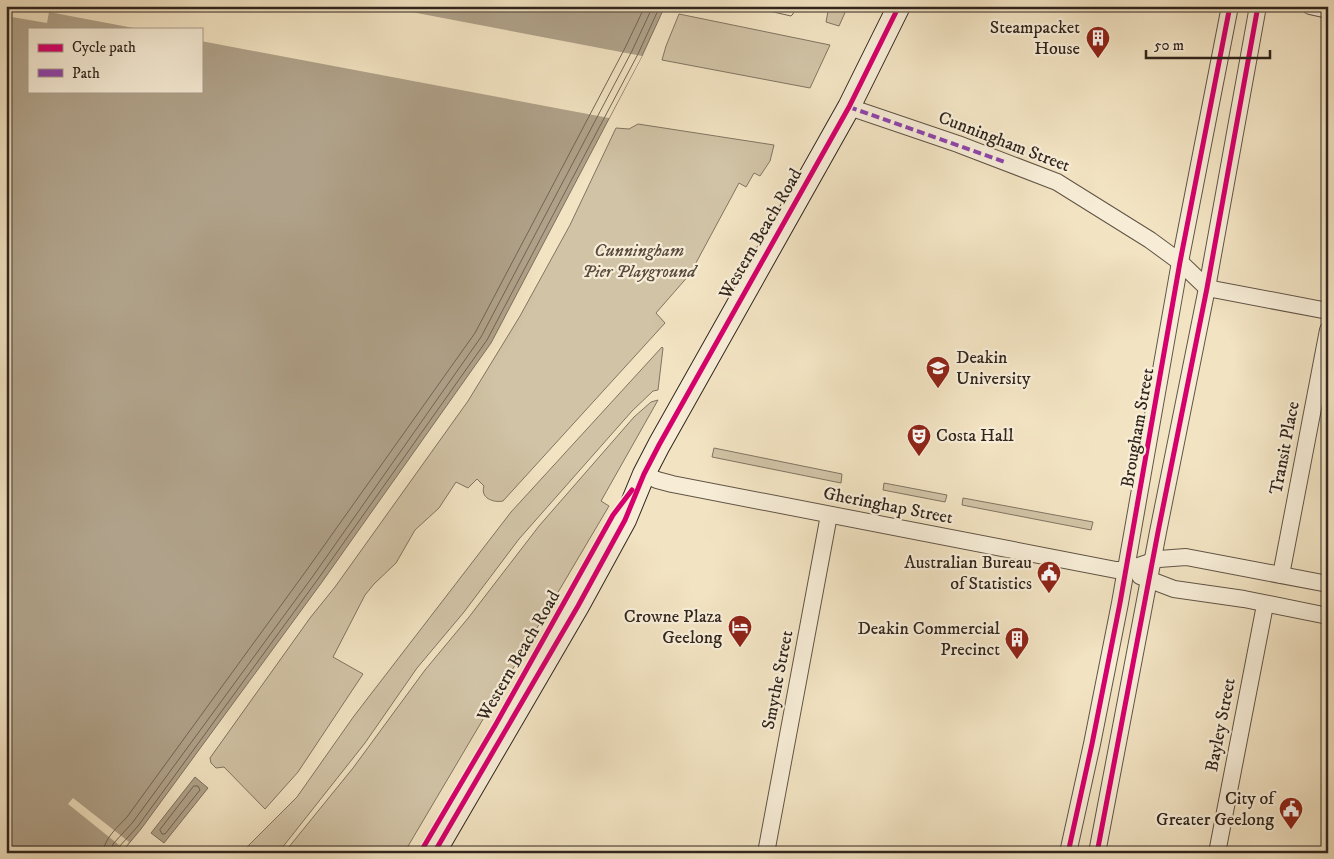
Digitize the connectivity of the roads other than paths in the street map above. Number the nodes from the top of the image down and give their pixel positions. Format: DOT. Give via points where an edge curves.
graph roads {
  1 [pos="899,6"];
  2 [pos="1230,6"];
  3 [pos="1258,6"];
  4 [pos="1310,6"];
  5 [pos="1328,10"];
  6 [pos="849,107"];
  7 [pos="1180,262"];
  8 [pos="1207,288"];
  9 [pos="1328,311"];
  10 [pos="1328,330"];
  11 [pos="644,474"];
  12 [pos="829,515"];
  13 [pos="1152,560"];
  14 [pos="1126,570"];
  15 [pos="1281,575"];
  16 [pos="1148,580"];
  17 [pos="1328,584"];
  18 [pos="1265,605"];
  19 [pos="1328,616"];
  20 [pos="420,853"];
  21 [pos="434,853"];
  22 [pos="766,853"];
  23 [pos="1068,853"];
  24 [pos="1097,853"];
  25 [pos="1217,853"];
  1 -- 6 [label="street, Western Beach Road"];
  2 -- 7 [label="street, Brougham Street"];
  3 -- 8 [label="street"];
  4 -- 5 [label="street"];
  6 -- 7 [label="street, Cunningham Street" via="1057,182"];
  6 -- 11 [label="street, Western Beach Road"];
  7 -- 8 [label="street, Cunningham Street"];
  7 -- 14 [label="street, Brougham Street"];
  8 -- 9 [label="street"];
  8 -- 13 [label="street"];
  10 -- 15 [label="street, Transit Place"];
  11 -- 12 [label="street, Gheringhap Street" via="664,482"];
  11 -- 20 [label="street, Western Beach Road" via="613,515"];
  11 -- 21 [label="street, Western Beach Road" via="625,520 578,606"];
  12 -- 14 [label="street, Gheringhap Street"];
  12 -- 22 [label="street, Smythe Street"];
  13 -- 14 [label="street, Gheringhap Street"];
  13 -- 15 [label="street, Gheringhap Street" via="1186,557"];
  13 -- 16 [label="street"];
  14 -- 16 [label="street, Gheringhap Street"];
  14 -- 23 [label="street, Brougham Street"];
  15 -- 17 [label="street, Gheringhap Street"];
  16 -- 18 [label="street, Gheringhap Street" via="1174,589"];
  16 -- 24 [label="street"];
  18 -- 19 [label="street, Gheringhap Street"];
  18 -- 25 [label="street, Bayley Street"];
}
